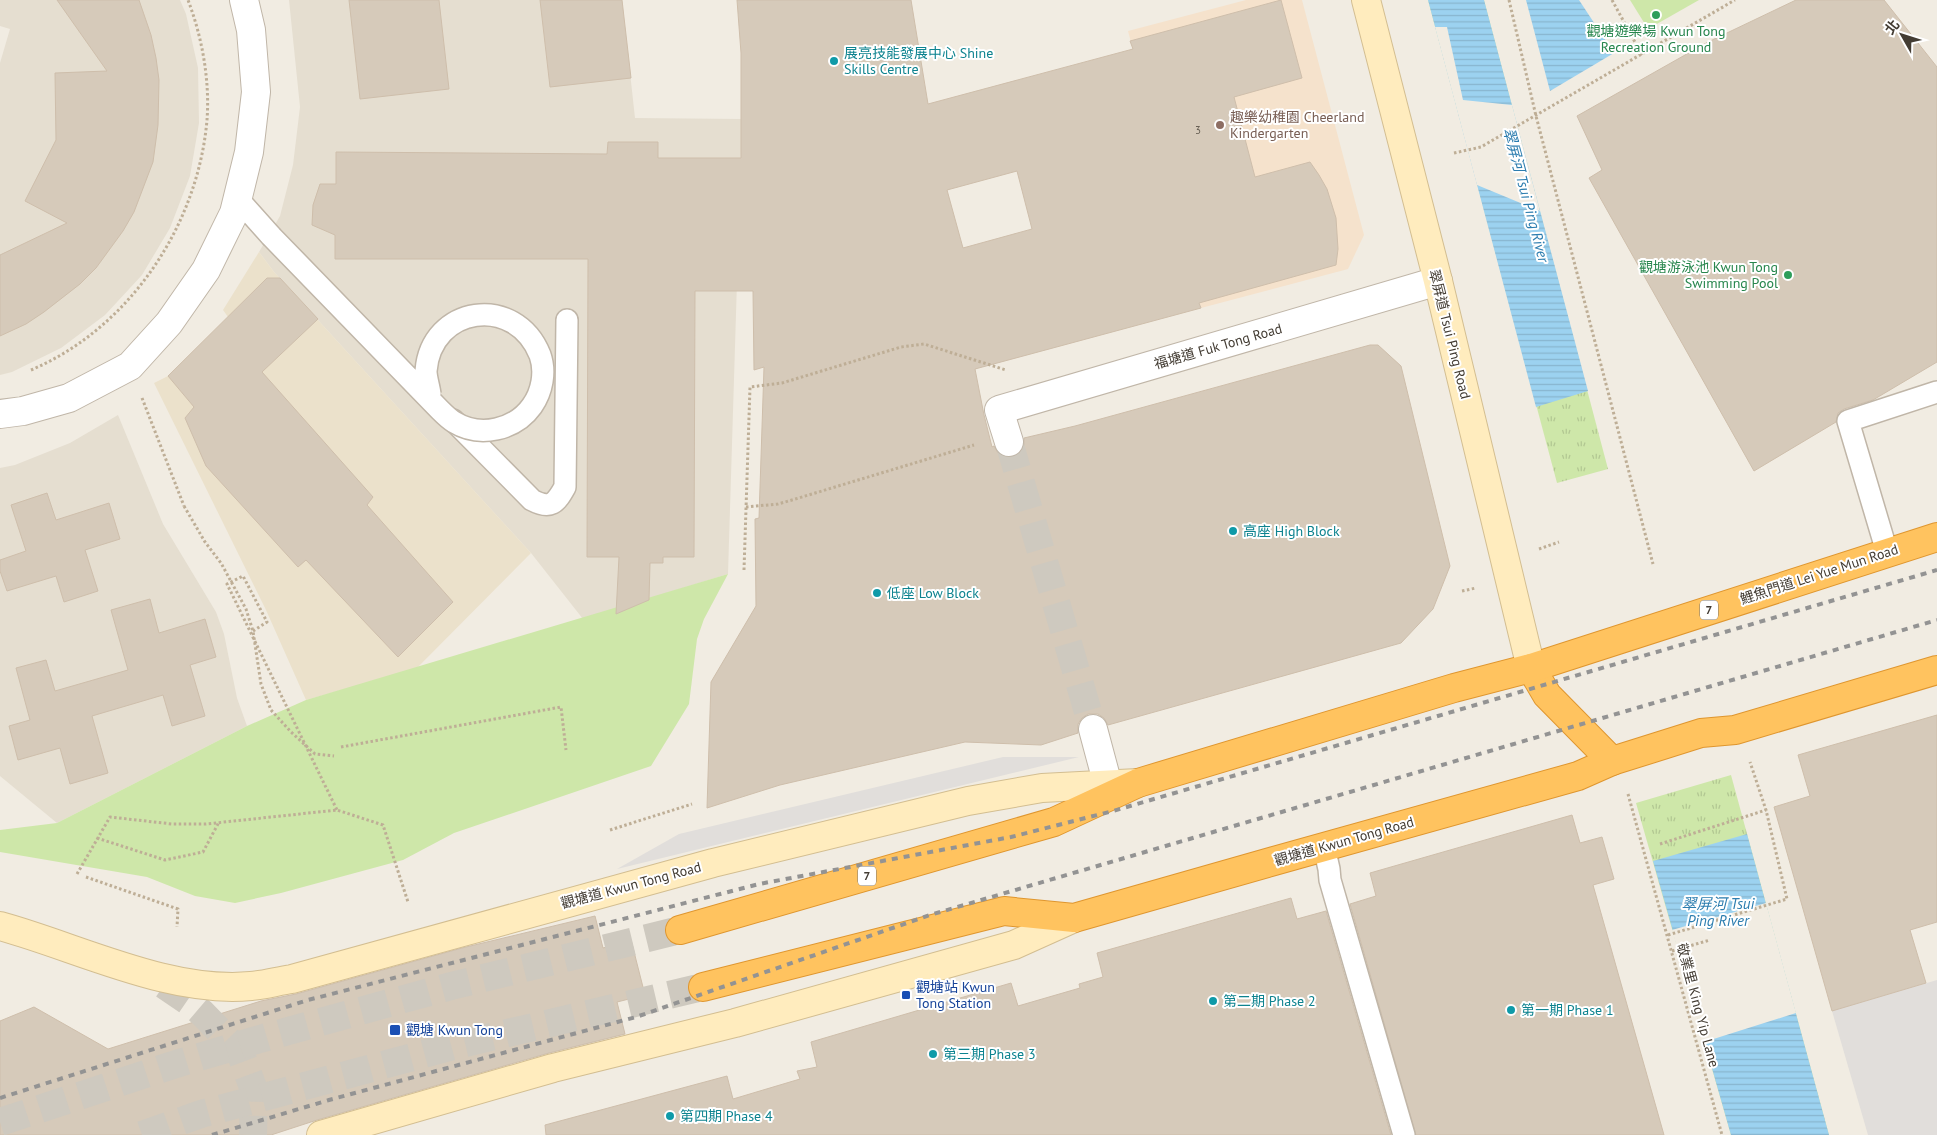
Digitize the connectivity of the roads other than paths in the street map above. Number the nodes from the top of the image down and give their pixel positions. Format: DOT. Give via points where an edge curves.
graph roads {
  1 [pos="244,0"];
  2 [pos="1366,0"];
  3 [pos="238,198"];
  4 [pos="1438,282"];
  5 [pos="567,320"];
  6 [pos="1937,392"];
  7 [pos="0,414"];
  8 [pos="1004,429"];
  9 [pos="1937,537"];
  10 [pos="1886,552"];
  11 [pos="1531,668"];
  12 [pos="1937,670"];
  13 [pos="1093,729"];
  14 [pos="1612,761"];
  15 [pos="1138,783"];
  16 [pos="1108,785"];
  17 [pos="1324,847"];
  18 [pos="1074,918"];
  19 [pos="0,926"];
  20 [pos="680,930"];
  21 [pos="127,968"];
  22 [pos="164,985"];
  23 [pos="703,987"];
  24 [pos="321,1135"];
  25 [pos="1404,1135"];
  1 -- 3 [label="street" via="251,30 256,92 250,152"];
  2 -- 4 [label="main road, 翠屏道 Tsui Ping Road"];
  3 -- 5 [label="lane, bridge" via="270,236 440,410 454,422 472,430 491,430 510,425 526,414 537,398 543,379 542,360 535,343 523,328 506,318 488,314 468,317 452,325 438,338 426,372 430,394 436,404 532,500 541,505 552,504 565,486"];
  3 -- 7 [label="street" via="206,270 169,323 130,366 68,398"];
  4 -- 8 [label="street, 福塘道 Fuk Tong Road"];
  4 -- 11 [label="main road, 翠屏道 Tsui Ping Road"];
  6 -- 10 [label="lane" via="1848,420"];
  9 -- 10 [label="highway, 鯉魚門道 Lei Yue Mun Road / 7"];
  10 -- 11 [label="highway, 鯉魚門道 Lei Yue Mun Road / 7"];
  11 -- 14 [label="highway" via="1547,695"];
  11 -- 15 [label="highway, 觀塘道 Kwun Tong Road / 7"];
  12 -- 14 [label="highway" via="1735,730 1702,733"];
  13 -- 16 [label="street"];
  14 -- 17 [label="highway, 觀塘道 Kwun Tong Road" via="1578,776"];
  15 -- 16 [label="main road, 觀塘道 Kwun Tong Road"];
  15 -- 20 [label="highway, 觀塘道 Kwun Tong Road / 7" via="1054,822"];
  16 -- 21 [label="main road, 觀塘道 Kwun Tong Road" via="1042,788 874,822 292,979 249,986 214,985 172,980"];
  17 -- 18 [label="highway, 觀塘道 Kwun Tong Road"];
  17 -- 25 [label="lane" via="1330,880"];
  18 -- 23 [label="highway, 觀塘道 Kwun Tong Road" via="1004,911"];
  18 -- 24 [label="main road, 觀塘道 Kwun Tong Road" via="1014,945 735,1023 553,1068"];
  19 -- 21 [label="main road, 觀塘道 Kwun Tong Road"];
  21 -- 22 [label="main road, 觀塘道 Kwun Tong Road"];
}
